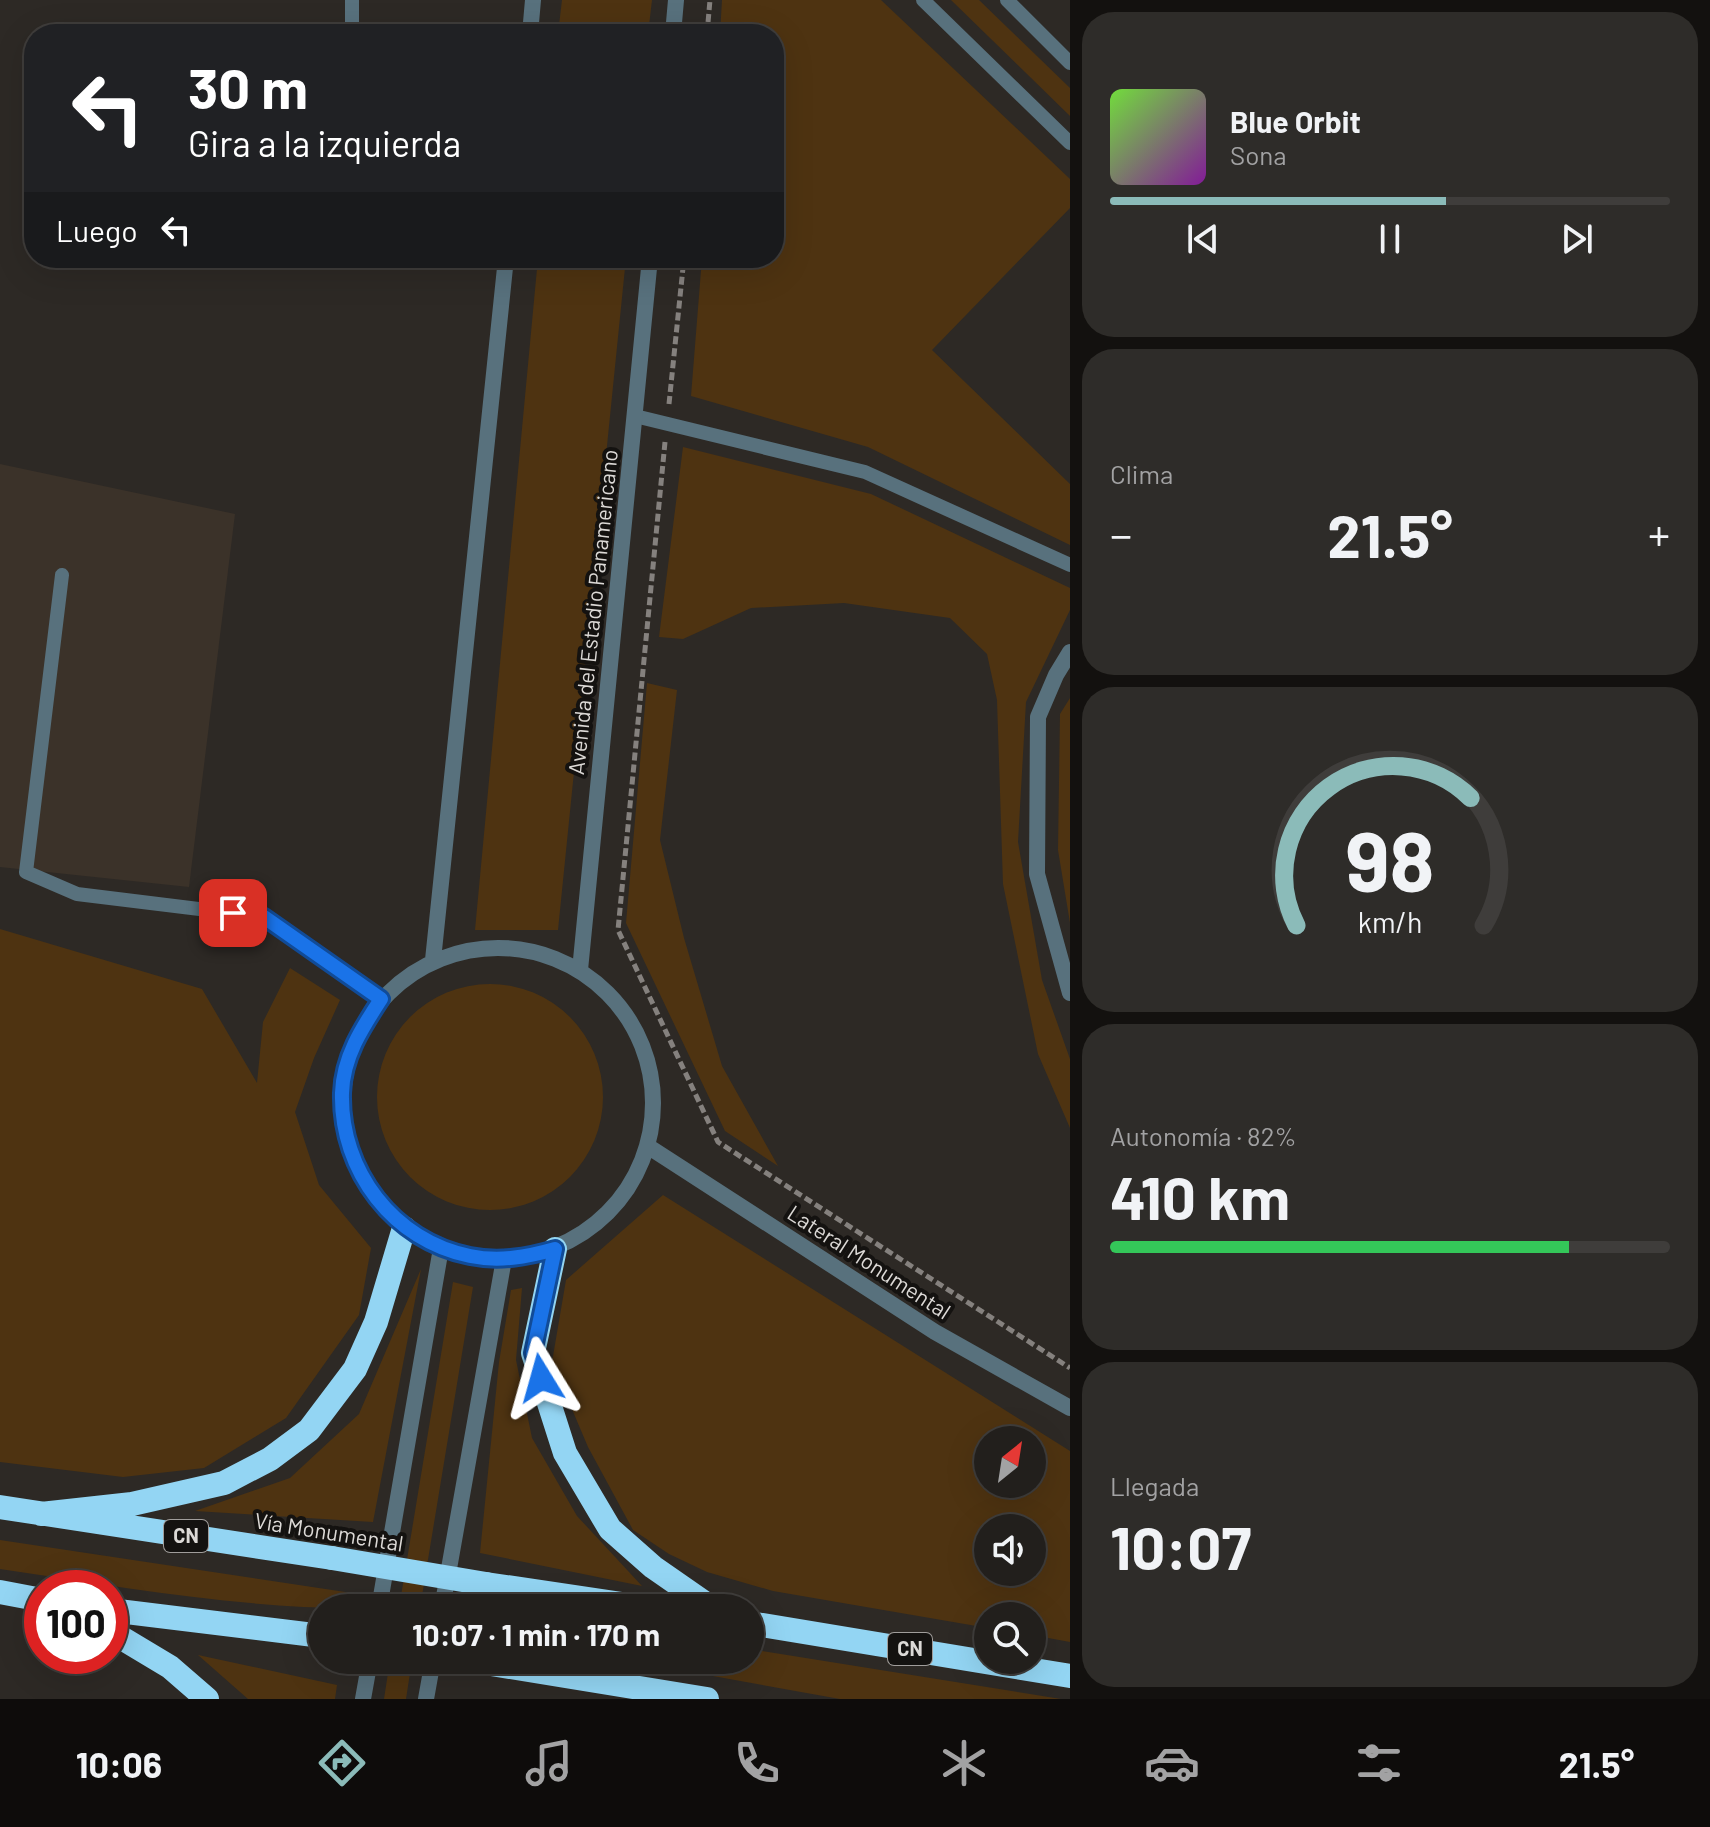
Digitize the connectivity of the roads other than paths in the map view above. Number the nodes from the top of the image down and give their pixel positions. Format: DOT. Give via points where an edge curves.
graph roads {
  1 [pos="352,0"];
  2 [pos="533,0"];
  3 [pos="676,0"];
  4 [pos="923,0"];
  5 [pos="1007,0"];
  6 [pos="352,24"];
  7 [pos="531,24"];
  8 [pos="674,24"];
  9 [pos="1070,63"];
  10 [pos="1070,143"];
  11 [pos="505,268"];
  12 [pos="649,268"];
  13 [pos="635,416"];
  14 [pos="1070,565"];
  15 [pos="62,575"];
  16 [pos="1070,652"];
  17 [pos="433,960"];
  18 [pos="580,970"];
  19 [pos="1070,993"];
  20 [pos="381,999"];
  21 [pos="649,1147"];
  22 [pos="404,1228"];
  23 [pos="441,1248"];
  24 [pos="555,1249"];
  25 [pos="504,1259"];
  26 [pos="1070,1408"];
  27 [pos="0,1507"];
  28 [pos="41,1514"];
  29 [pos="0,1592"];
  30 [pos="381,1594"];
  31 [pos="444,1594"];
  32 [pos="554,1594"];
  33 [pos="692,1594"];
  34 [pos="24,1597"];
  35 [pos="128,1612"];
  36 [pos="764,1625"];
  37 [pos="308,1634"];
  38 [pos="128,1642"];
  39 [pos="367,1674"];
  40 [pos="430,1674"];
  41 [pos="553,1674"];
  42 [pos="1070,1676"];
  43 [pos="207,1699"];
  44 [pos="363,1699"];
  45 [pos="426,1699"];
  46 [pos="707,1699"];
  1 -- 6 [label="lane"];
  2 -- 7 [label="street"];
  3 -- 8 [label="street"];
  4 -- 10 [label="lane"];
  5 -- 9 [label="lane"];
  11 -- 17 [label="street"];
  12 -- 13 [label="street, Avenida del Estadio Panamericano"];
  13 -- 14 [label="lane" via="865,472"];
  13 -- 18 [label="street, Avenida del Estadio Panamericano"];
  15 -- 20 [label="lane" via="26,872 77,894 264,917"];
  16 -- 19 [label="street" via="1038,717 1037,780 1037,874"];
  17 -- 18 [label="street" via="470,949 508,947 545,954"];
  17 -- 20 [label="street"];
  18 -- 21 [label="street" via="618,1003 644,1047 655,1097"];
  20 -- 22 [label="street" via="353,1042 342,1092 347,1143 368,1190"];
  21 -- 24 [label="street" via="629,1190 596,1225"];
  21 -- 26 [label="street, Lateral Monumental" via="935,1332"];
  22 -- 23 [label="street"];
  22 -- 28 [label="highway" via="376,1322 355,1369 309,1430 224,1483 120,1506"];
  23 -- 25 [label="street"];
  23 -- 30 [label="street"];
  24 -- 25 [label="street"];
  24 -- 33 [label="highway" via="533,1353 565,1453 610,1529"];
  25 -- 31 [label="street"];
  27 -- 28 [label="highway, Vía Monumental / CN"];
  28 -- 32 [label="highway, Vía Monumental / CN, bridge"];
  29 -- 34 [label="highway"];
  35 -- 37 [label="highway"];
  36 -- 42 [label="highway, CN"];
  38 -- 43 [label="highway" via="170,1667"];
  39 -- 44 [label="street"];
  40 -- 45 [label="street"];
  41 -- 46 [label="highway"];
}
